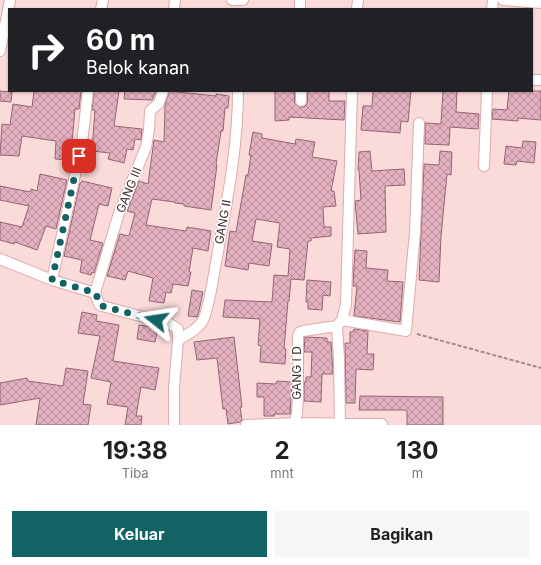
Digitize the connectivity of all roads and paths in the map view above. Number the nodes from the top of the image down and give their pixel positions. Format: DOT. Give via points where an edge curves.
graph roads {
  1 [pos="232,0"];
  2 [pos="240,0"];
  3 [pos="243,0"];
  4 [pos="503,0"];
  5 [pos="541,3"];
  6 [pos="8,10"];
  7 [pos="0,51"];
  8 [pos="88,92"];
  9 [pos="163,92"];
  10 [pos="238,92"];
  11 [pos="352,92"];
  12 [pos="487,92"];
  13 [pos="418,122"];
  14 [pos="484,166"];
  15 [pos="0,259"];
  16 [pos="52,280"];
  17 [pos="96,293"];
  18 [pos="340,323"];
  19 [pos="406,331"];
  20 [pos="178,340"];
  21 [pos="541,368"];
  22 [pos="294,423"];
  23 [pos="340,424"];
  24 [pos="382,424"];
  25 [pos="174,425"];
  26 [pos="251,425"];
  1 -- 2 [label="street"];
  2 -- 3 [label="street"];
  4 -- 5 [label="street"];
  6 -- 7 [label="street"];
  8 -- 16 [label="street" via="82,142"];
  9 -- 17 [label="street, GANG III" via="160,103 150,111 146,147 119,213"];
  10 -- 20 [label="street, GANG II" via="238,117 229,189 210,294 203,321 198,328"];
  11 -- 18 [label="street" via="346,304"];
  12 -- 14 [label="street"];
  13 -- 19 [label="street" via="415,232"];
  15 -- 16 [label="street"];
  16 -- 17 [label="street"];
  17 -- 20 [label="street" via="102,306 174,326 178,329"];
  18 -- 19 [label="street"];
  18 -- 22 [label="street, GANG I D" via="300,332 298,336 298,395"];
  18 -- 23 [label="street"];
  19 -- 21 [label="path"];
  20 -- 25 [label="street"];
  22 -- 23 [label="street"];
  22 -- 26 [label="street"];
  23 -- 24 [label="street"];
}
